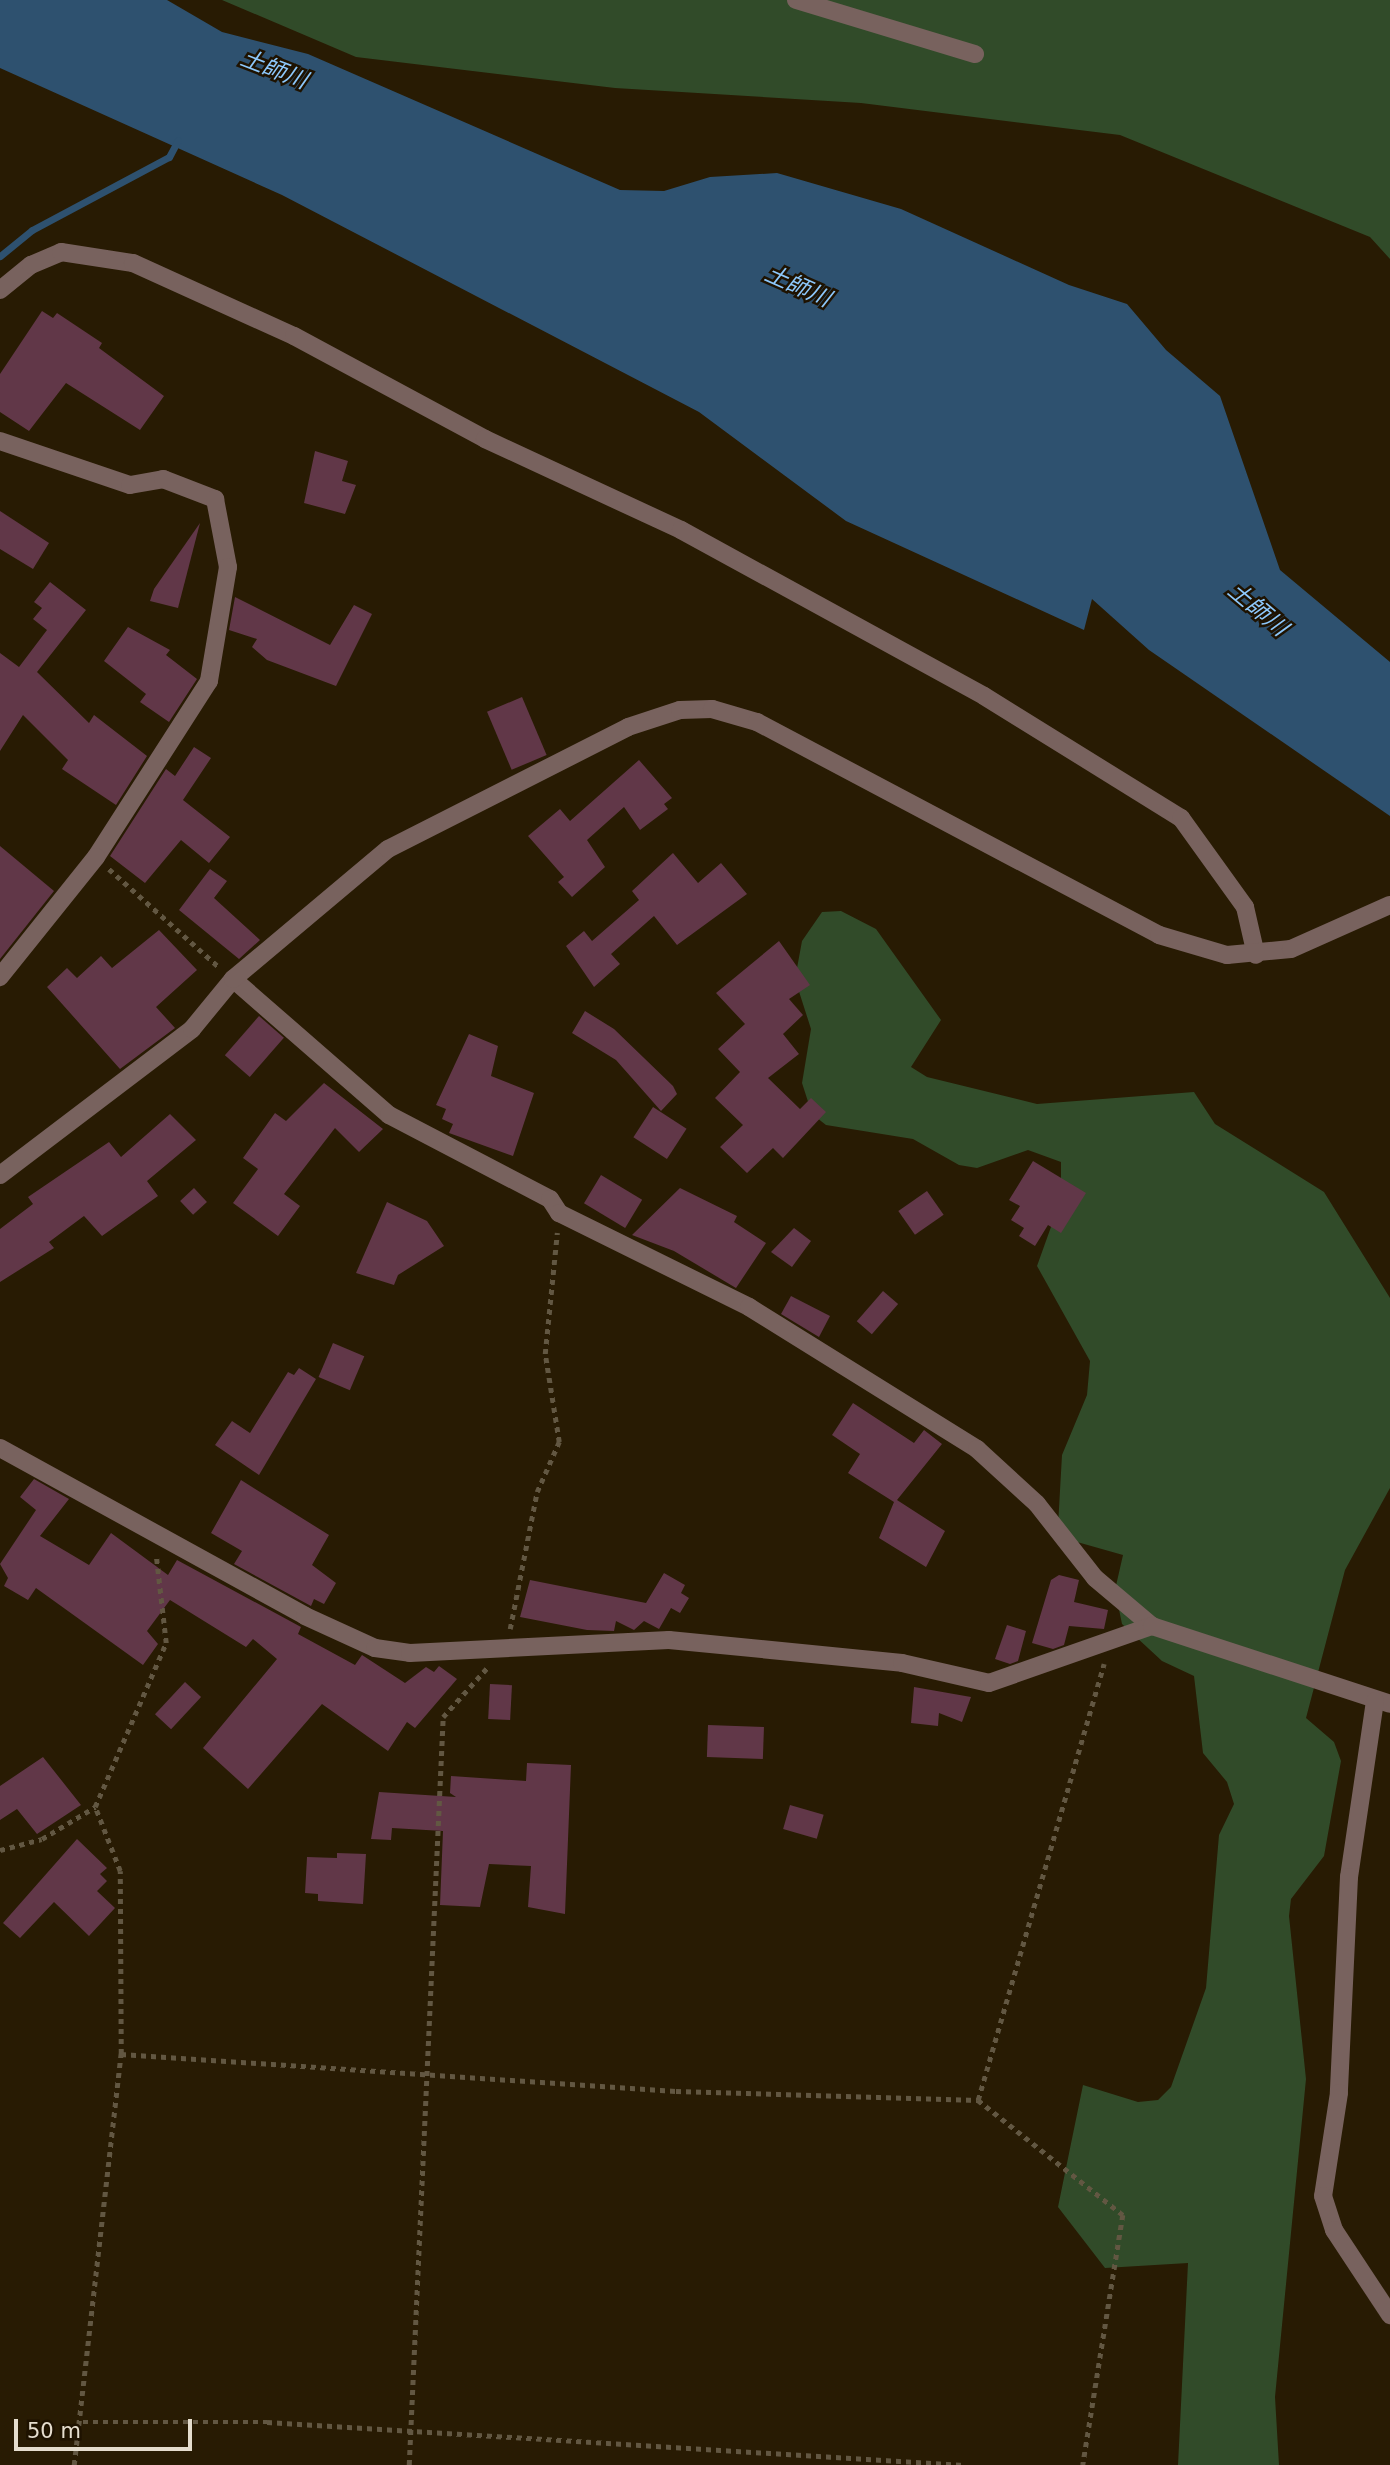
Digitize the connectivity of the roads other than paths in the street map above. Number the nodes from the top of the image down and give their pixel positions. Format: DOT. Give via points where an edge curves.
graph roads {
  1 [pos="796,0"];
  2 [pos="975,54"];
  3 [pos="0,290"];
  4 [pos="0,441"];
  5 [pos="1390,905"];
  6 [pos="1256,955"];
  7 [pos="0,977"];
  8 [pos="233,979"];
  9 [pos="0,1175"];
  10 [pos="0,1448"];
  11 [pos="1152,1626"];
  12 [pos="1383,1702"];
  13 [pos="1390,2315"];
  1 -- 2 [label="street"];
  3 -- 6 [label="street" via="31,265 61,252 133,263 294,336 485,439 681,530 984,696 1181,818 1245,906"];
  4 -- 7 [label="street" via="130,485 163,479 215,499 228,567 209,681 96,857"];
  5 -- 6 [label="street" via="1291,949"];
  6 -- 8 [label="street" via="1227,955 1159,935 757,722 712,709 680,710 628,727 388,849"];
  8 -- 9 [label="street" via="192,1029"];
  8 -- 11 [label="street" via="389,1115 550,1199 559,1213 749,1307 977,1450 1037,1504 1095,1578"];
  10 -- 11 [label="street" via="375,1648 410,1653 669,1640 902,1663 989,1683"];
  11 -- 12 [label="street" via="1325,1678"];
  12 -- 13 [label="street" via="1349,1877 1339,2093 1323,2196 1334,2230"];
}
